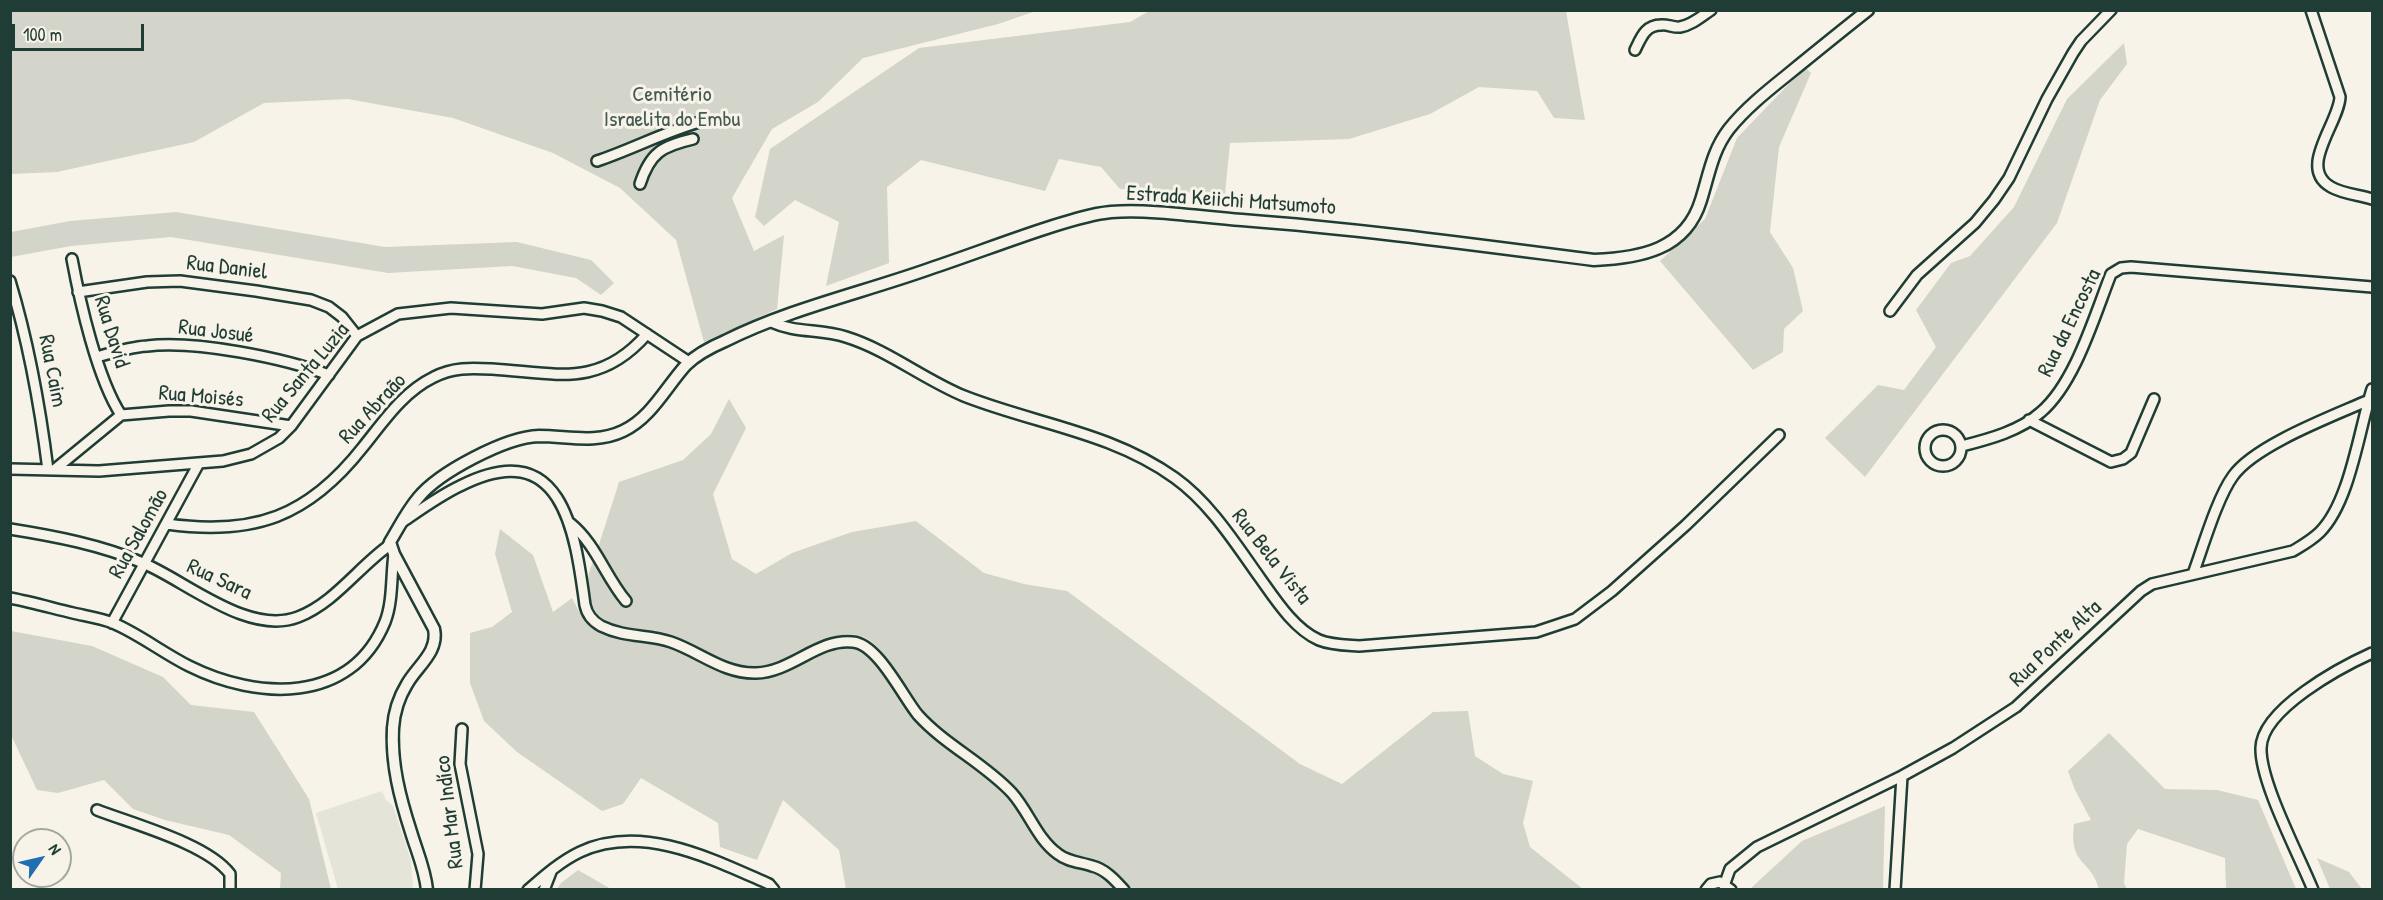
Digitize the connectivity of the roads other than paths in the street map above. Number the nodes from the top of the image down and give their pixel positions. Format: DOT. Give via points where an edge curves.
graph roads {
  1 [pos="1711,10"];
  2 [pos="1868,10"];
  3 [pos="2111,10"];
  4 [pos="2311,10"];
  5 [pos="1635,50"];
  6 [pos="703,121"];
  7 [pos="693,139"];
  8 [pos="597,160"];
  9 [pos="640,184"];
  10 [pos="2373,199"];
  11 [pos="72,259"];
  12 [pos="10,281"];
  13 [pos="2373,287"];
  14 [pos="78,292"];
  15 [pos="1890,310"];
  16 [pos="771,322"];
  17 [pos="647,334"];
  18 [pos="357,336"];
  19 [pos="97,357"];
  20 [pos="689,362"];
  21 [pos="329,375"];
  22 [pos="2373,389"];
  23 [pos="2154,399"];
  24 [pos="2369,400"];
  25 [pos="121,415"];
  26 [pos="2029,420"];
  27 [pos="291,426"];
  28 [pos="1779,435"];
  29 [pos="1962,446"];
  30 [pos="199,464"];
  31 [pos="10,470"];
  32 [pos="51,470"];
  33 [pos="401,523"];
  34 [pos="570,523"];
  35 [pos="167,524"];
  36 [pos="10,529"];
  37 [pos="390,542"];
  38 [pos="394,554"];
  39 [pos="145,564"];
  40 [pos="2193,574"];
  41 [pos="10,598"];
  42 [pos="626,601"];
  43 [pos="112,623"];
  44 [pos="2373,653"];
  45 [pos="462,729"];
  46 [pos="1902,776"];
  47 [pos="97,810"];
  48 [pos="552,870"];
  49 [pos="1728,886"];
  50 [pos="769,888"];
  51 [pos="230,890"];
  52 [pos="427,890"];
  53 [pos="475,890"];
  54 [pos="528,890"];
  55 [pos="544,890"];
  56 [pos="1124,890"];
  57 [pos="1706,890"];
  58 [pos="1895,890"];
  59 [pos="2313,890"];
  1 -- 5 [label="street" via="1679,27 1651,26"];
  2 -- 16 [label="main road, Estrada Keiichi Matsumoto" via="1730,128 1711,160 1691,222 1682,235 1650,252 1594,260 1392,234 1107,212 1028,234"];
  3 -- 15 [label="street" via="2073,53 1994,200 1975,223 1917,274"];
  4 -- 10 [label="street" via="2340,97 2340,109 2319,152 2320,176 2332,188"];
  6 -- 8 [label="street"];
  7 -- 9 [label="street" via="660,150 645,167"];
  11 -- 14 [label="street, Rua David"];
  12 -- 32 [label="street, Rua Caim" via="35,374"];
  13 -- 26 [label="street, Rua da Encosta" via="2121,268 2111,274 2067,383 2041,413"];
  14 -- 18 [label="street, Rua Daniel" via="180,281 256,291 329,307"];
  14 -- 19 [label="street, Rua David"];
  16 -- 20 [label="main road, Estrada Keiichi Matsumoto" via="727,340"];
  16 -- 28 [label="street, Rua Bela Vista" via="798,331 843,336 965,396 1091,435 1151,462 1177,479 1216,517 1299,626 1318,640 1335,645 1516,635 1558,627 1575,619 1678,532"];
  17 -- 18 [label="street, Rua Santa Luzia" via="621,317 584,308 542,314 451,309 398,314"];
  17 -- 20 [label="street, Rua Santa Luzia"];
  17 -- 35 [label="street, Rua Abraão" via="619,360 580,374 449,370 405,397 342,471 299,506 246,525 206,528"];
  18 -- 21 [label="street, Rua Santa Luzia"];
  19 -- 21 [label="street, Rua Josué" via="148,345 173,345 282,360"];
  19 -- 25 [label="street, Rua David"];
  20 -- 33 [label="main road, Estrada Keiichi Matsumoto" via="646,415 621,432 606,437 536,436 517,440 440,479 419,496"];
  21 -- 27 [label="street, Rua Santa Luzia"];
  22 -- 24 [label="street, Rua Ponte Alta"];
  23 -- 26 [label="street" via="2131,453 2111,462"];
  24 -- 40 [label="street" via="2268,446 2245,462 2232,476"];
  24 -- 40 [label="street, Rua Ponte Alta" via="2345,486 2321,531 2293,550"];
  25 -- 27 [label="street, Rua Moisés" via="191,411"];
  25 -- 32 [label="street"];
  26 -- 29 [label="street, Rua da Encosta" via="1994,438"];
  27 -- 30 [label="street, Rua Santa Luzia" via="251,454"];
  29 -- 29 [label="street" via="1955,434 1942,430 1930,436 1925,449 1930,461 1943,467 1956,462"];
  30 -- 32 [label="street, Rua Santa Luzia"];
  30 -- 35 [label="street, Rua Salomão"];
  31 -- 32 [label="street, Rua Santa Luzia"];
  33 -- 34 [label="street" via="460,486 509,471 535,476 546,485"];
  33 -- 37 [label="main road, Estrada Keiichi Matsumoto"];
  34 -- 42 [label="street" via="590,542"];
  34 -- 56 [label="street" via="578,550 585,605 594,621 619,633 670,642 723,667 747,672 775,670 840,642 865,645 918,715 1013,794 1047,846 1060,856 1105,872"];
  35 -- 39 [label="street, Rua Salomão"];
  36 -- 39 [label="street, Rua Sara" via="66,540"];
  37 -- 38 [label="main road"];
  37 -- 39 [label="street, Rua Sara" via="326,601 281,621 247,616"];
  38 -- 43 [label="street" via="386,619 378,637 353,666 319,686 280,690 225,680 189,666"];
  38 -- 52 [label="main road" via="435,636 433,648 407,683 393,726 396,782"];
  39 -- 43 [label="street, Rua Salomão"];
  40 -- 46 [label="street, Rua Ponte Alta" via="2160,581 2141,591 2016,707"];
  41 -- 43 [label="street"];
  44 -- 59 [label="street" via="2328,677 2289,705 2264,736 2263,764"];
  45 -- 53 [label="street, Rua Mar Indíco" via="460,764 478,854"];
  46 -- 49 [label="street, Rua Ponte Alta" via="1757,847 1730,869"];
  46 -- 58 [label="street"];
  47 -- 51 [label="street" via="216,858 230,874"];
  48 -- 50 [label="street" via="598,844 632,841 692,852"];
  48 -- 54 [label="street"];
  48 -- 55 [label="street"];
  49 -- 57 [label="street" via="1716,882"];
}
